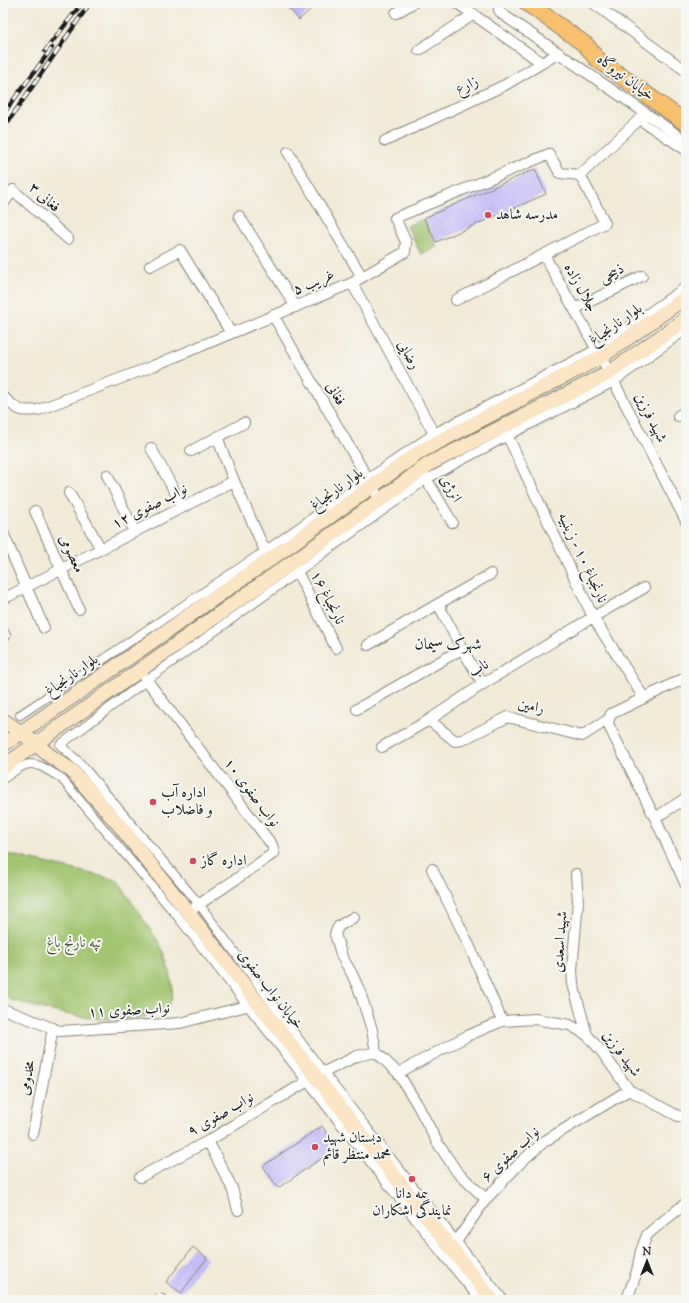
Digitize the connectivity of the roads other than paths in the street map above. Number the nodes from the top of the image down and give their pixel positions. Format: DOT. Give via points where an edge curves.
graph roads {
  1 [pos="413,3"];
  2 [pos="457,3"];
  3 [pos="527,3"];
  4 [pos="593,3"];
  5 [pos="499,6"];
  6 [pos="396,13"];
  7 [pos="474,14"];
  8 [pos="586,45"];
  9 [pos="419,50"];
  10 [pos="558,52"];
  11 [pos="542,63"];
  12 [pos="686,72"];
  13 [pos="686,109"];
  14 [pos="643,117"];
  15 [pos="686,123"];
  16 [pos="384,141"];
  17 [pos="686,141"];
  18 [pos="686,151"];
  19 [pos="288,152"];
  20 [pos="580,175"];
  21 [pos="3,204"];
  22 [pos="239,216"];
  23 [pos="68,239"];
  24 [pos="544,255"];
  25 [pos="150,266"];
  26 [pos="642,276"];
  27 [pos="362,277"];
  28 [pos="352,283"];
  29 [pos="686,286"];
  30 [pos="686,297"];
  31 [pos="456,300"];
  32 [pos="296,307"];
  33 [pos="574,309"];
  34 [pos="273,315"];
  35 [pos="686,319"];
  36 [pos="686,330"];
  37 [pos="231,333"];
  38 [pos="599,353"];
  39 [pos="612,377"];
  40 [pos="3,397"];
  41 [pos="244,423"];
  42 [pos="506,431"];
  43 [pos="217,437"];
  44 [pos="436,437"];
  45 [pos="151,448"];
  46 [pos="191,450"];
  47 [pos="424,474"];
  48 [pos="108,475"];
  49 [pos="234,481"];
  50 [pos="369,483"];
  51 [pos="69,492"];
  52 [pos="380,500"];
  53 [pos="183,507"];
  54 [pos="35,511"];
  55 [pos="686,521"];
  56 [pos="452,522"];
  57 [pos="136,532"];
  58 [pos="3,533"];
  59 [pos="101,549"];
  60 [pos="267,555"];
  61 [pos="295,567"];
  62 [pos="62,569"];
  63 [pos="491,574"];
  64 [pos="26,587"];
  65 [pos="644,588"];
  66 [pos="3,599"];
  67 [pos="438,604"];
  68 [pos="79,609"];
  69 [pos="593,617"];
  70 [pos="44,628"];
  71 [pos="368,646"];
  72 [pos="336,648"];
  73 [pos="462,649"];
  74 [pos="143,675"];
  75 [pos="683,679"];
  76 [pos="483,684"];
  77 [pos="644,698"];
  78 [pos="357,709"];
  79 [pos="20,715"];
  80 [pos="608,719"];
  81 [pos="3,720"];
  82 [pos="429,720"];
  83 [pos="22,732"];
  84 [pos="35,744"];
  85 [pos="3,745"];
  86 [pos="382,747"];
  87 [pos="3,767"];
  88 [pos="3,779"];
  89 [pos="686,798"];
  90 [pos="655,818"];
  91 [pos="432,869"];
  92 [pos="576,874"];
  93 [pos="686,885"];
  94 [pos="194,908"];
  95 [pos="354,917"];
  96 [pos="253,1004"];
  97 [pos="3,1009"];
  98 [pos="502,1021"];
  99 [pos="53,1028"];
  100 [pos="587,1035"];
  101 [pos="376,1052"];
  102 [pos="398,1073"];
  103 [pos="316,1077"];
  104 [pos="629,1090"];
  105 [pos="686,1117"];
  106 [pos="33,1134"];
  107 [pos="208,1141"];
  108 [pos="140,1177"];
  109 [pos="486,1199"];
  110 [pos="686,1203"];
  111 [pos="238,1210"];
  112 [pos="454,1245"];
  113 [pos="480,1300"];
  114 [pos="492,1300"];
  115 [pos="504,1300"];
  116 [pos="628,1300"];
  1 -- 6 [label="street"];
  2 -- 7 [label="street"];
  3 -- 8 [label="main road"];
  4 -- 12 [label="street"];
  5 -- 10 [label="street" via="502,14"];
  7 -- 9 [label="street"];
  7 -- 11 [label="street"];
  8 -- 13 [label="main road, خیابان نیروگاه" via="600,50"];
  8 -- 15 [label="main road, خیابان نیروگاه" via="596,58"];
  10 -- 11 [label="street, زارع"];
  10 -- 14 [label="street"];
  11 -- 16 [label="street, زارع" via="505,85"];
  14 -- 17 [label="street"];
  14 -- 18 [label="street"];
  14 -- 20 [label="street"];
  19 -- 27 [label="street"];
  20 -- 24 [label="street" via="605,223"];
  20 -- 27 [label="street, غریب ۵" via="560,173 550,154 395,218 406,242 405,252"];
  21 -- 23 [label="street, فغانی ۳" via="13,190"];
  22 -- 32 [label="street"];
  24 -- 31 [label="street"];
  24 -- 33 [label="street, جلال زاده"];
  25 -- 37 [label="street" via="180,250"];
  26 -- 33 [label="street, ذبیحی"];
  27 -- 28 [label="street, غریب ۵"];
  28 -- 32 [label="street, غریب ۵"];
  28 -- 44 [label="street, رضایی"];
  29 -- 38 [label="street"];
  30 -- 38 [label="main road, بلوار نارنجباغ"];
  32 -- 34 [label="street, غریب ۵"];
  33 -- 38 [label="street, جلال زاده"];
  34 -- 37 [label="street, غریب ۵"];
  34 -- 50 [label="street, فغانی"];
  35 -- 39 [label="main road"];
  36 -- 39 [label="street"];
  37 -- 40 [label="street, غریب ۵" via="38,410 24,412"];
  38 -- 39 [label="street, جلال زاده"];
  38 -- 44 [label="main road, بلوار نارنجباغ"];
  39 -- 42 [label="main road"];
  39 -- 55 [label="street, شهید فرزین"];
  41 -- 43 [label="street"];
  42 -- 47 [label="main road" via="429,464"];
  42 -- 69 [label="street, نارنجباغ ۱۰ - زینبیه"];
  43 -- 46 [label="street"];
  43 -- 49 [label="street"];
  44 -- 50 [label="main road, بلوار نارنجباغ" via="421,451"];
  45 -- 53 [label="street"];
  47 -- 52 [label="main road"];
  47 -- 56 [label="street, انرژی"];
  47 -- 61 [label="street"];
  48 -- 57 [label="street"];
  49 -- 53 [label="street, نواب صفوی ۱۲"];
  49 -- 60 [label="street"];
  50 -- 52 [label="street, فغانی"];
  50 -- 60 [label="main road, بلوار نارنجباغ"];
  51 -- 59 [label="street"];
  52 -- 61 [label="main road"];
  53 -- 57 [label="street, نواب صفوی ۱۲"];
  54 -- 62 [label="street, معصومی"];
  57 -- 59 [label="street, نواب صفوی ۱۲"];
  58 -- 64 [label="street"];
  59 -- 62 [label="street, نواب صفوی ۱۲"];
  60 -- 79 [label="street"];
  60 -- 83 [label="main road, بلوار نارنجباغ"];
  61 -- 72 [label="street, نارنجباغ ۱۶"];
  61 -- 74 [label="main road"];
  62 -- 64 [label="street, نواب صفوی ۱۲"];
  62 -- 68 [label="street, معصومی"];
  63 -- 67 [label="street"];
  64 -- 66 [label="street, نواب صفوی ۱۲"];
  64 -- 70 [label="street"];
  65 -- 69 [label="street, ناب"];
  67 -- 71 [label="street"];
  67 -- 73 [label="street"];
  69 -- 76 [label="street, ناب"];
  69 -- 77 [label="street, نارنجباغ ۱۰ - زینبیه"];
  73 -- 76 [label="street"];
  73 -- 78 [label="street"];
  74 -- 84 [label="main road"];
  74 -- 94 [label="street, نواب صفوی ۱۰" via="272,846 274,853"];
  74 -- 94 [label="street" via="60,745 80,763"];
  75 -- 77 [label="street"];
  76 -- 82 [label="street, ناب"];
  77 -- 80 [label="street" via="611,714"];
  80 -- 82 [label="street, رامین" via="582,736 508,717 455,741"];
  80 -- 90 [label="street" via="608,724"];
  81 -- 83 [label="main road, خیابان نواب صفوی"];
  82 -- 86 [label="street, ناب"];
  83 -- 84 [label="main road, خیابان نواب صفوی"];
  83 -- 85 [label="main road, بلوار نارنجباغ"];
  84 -- 87 [label="main road"];
  84 -- 94 [label="main road, خیابان نواب صفوی" via="72,770"];
  88 -- 96 [label="street" via="29,763 37,764 61,778"];
  89 -- 90 [label="street"];
  90 -- 93 [label="street"];
  91 -- 98 [label="street"];
  92 -- 100 [label="street, شهید اسعدی" via="578,901 572,970 573,984"];
  94 -- 96 [label="main road, خیابان نواب صفوی"];
  94 -- 103 [label="street"];
  95 -- 101 [label="street" via="339,926 335,934 342,957 360,992"];
  96 -- 99 [label="street, نواب صفوی ۱۱" via="180,1024 60,1030"];
  96 -- 103 [label="main road, خیابان نواب صفوی"];
  97 -- 99 [label="street, نواب صفوی ۱۱"];
  98 -- 100 [label="street, شهید فرزین" via="535,1019 570,1025"];
  98 -- 102 [label="street, شهید فرزین" via="467,1036"];
  99 -- 106 [label="street, مخدومی"];
  100 -- 104 [label="street, شهید فرزین"];
  101 -- 102 [label="street"];
  101 -- 103 [label="street, نواب صفوی ۹" via="357,1056"];
  102 -- 109 [label="street" via="436,1142 457,1172"];
  103 -- 107 [label="street, نواب صفوی ۹"];
  103 -- 112 [label="main road, خیابان نواب صفوی"];
  103 -- 113 [label="street" via="438,1249"];
  104 -- 105 [label="street, شهید فرزین" via="678,1116"];
  104 -- 109 [label="street, نواب صفوی ۶" via="545,1141"];
  107 -- 108 [label="street, نواب صفوی ۹"];
  107 -- 111 [label="street" via="232,1188"];
  109 -- 112 [label="street, نواب صفوی ۶"];
  110 -- 116 [label="street" via="647,1235"];
  112 -- 114 [label="main road, خیابان نواب صفوی"];
  112 -- 115 [label="street"];
}
